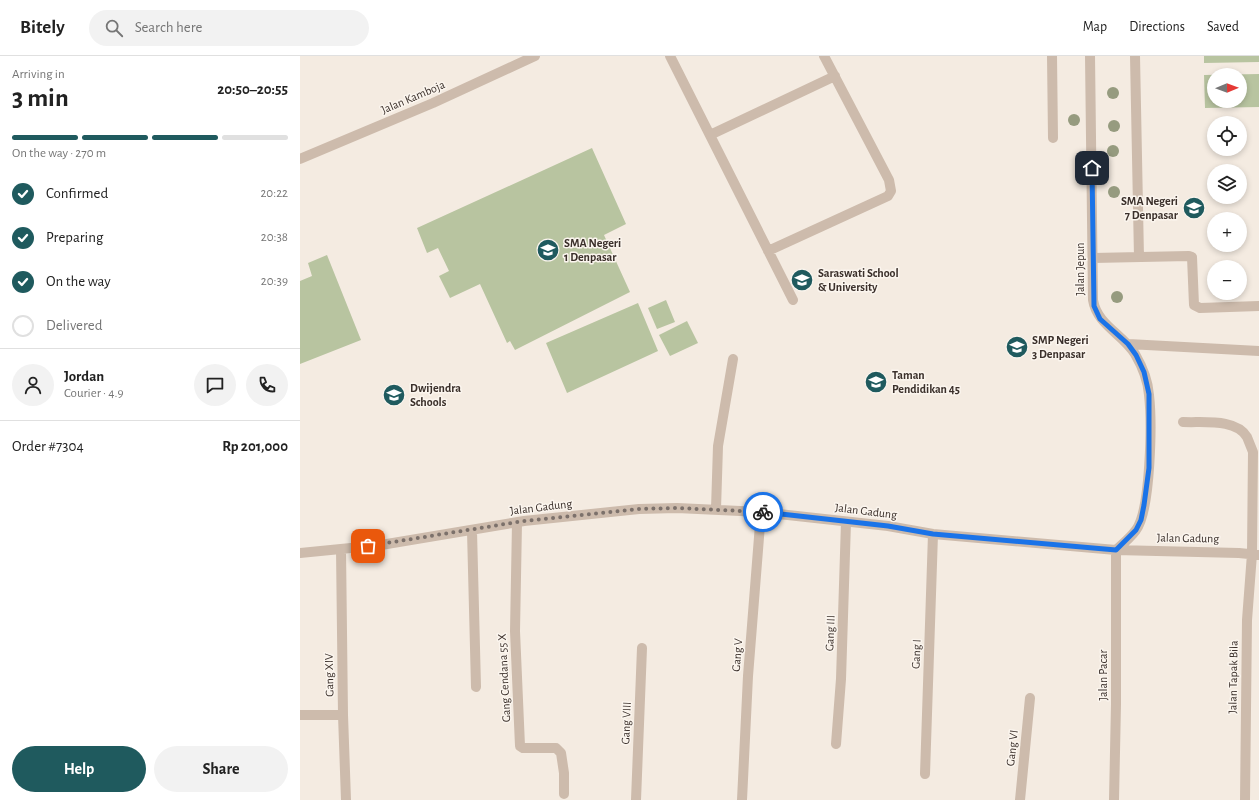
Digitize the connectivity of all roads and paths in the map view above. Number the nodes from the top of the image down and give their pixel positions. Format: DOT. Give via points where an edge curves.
graph roads {
  1 [pos="535,56"];
  2 [pos="670,56"];
  3 [pos="824,56"];
  4 [pos="1052,56"];
  5 [pos="1090,56"];
  6 [pos="1135,56"];
  7 [pos="517,60"];
  8 [pos="834,76"];
  9 [pos="710,135"];
  10 [pos="1053,138"];
  11 [pos="300,159"];
  12 [pos="768,251"];
  13 [pos="1139,257"];
  14 [pos="1093,258"];
  15 [pos="793,300"];
  16 [pos="1259,306"];
  17 [pos="1128,344"];
  18 [pos="1259,351"];
  19 [pos="733,359"];
  20 [pos="1183,422"];
  21 [pos="716,510"];
  22 [pos="761,512"];
  23 [pos="846,522"];
  24 [pos="517,523"];
  25 [pos="472,531"];
  26 [pos="933,534"];
  27 [pos="341,549"];
  28 [pos="1116,550"];
  29 [pos="300,553"];
  30 [pos="1255,554"];
  31 [pos="642,648"];
  32 [pos="476,687"];
  33 [pos="1030,698"];
  34 [pos="300,715"];
  35 [pos="343,715"];
  36 [pos="836,744"];
  37 [pos="925,774"];
  38 [pos="564,794"];
  39 [pos="346,800"];
  40 [pos="636,800"];
  41 [pos="742,800"];
  42 [pos="1020,800"];
  43 [pos="1114,800"];
  44 [pos="1245,800"];
  1 -- 7 [label="street, Jalan Kamboja"];
  2 -- 9 [label="street"];
  3 -- 8 [label="street"];
  4 -- 10 [label="street"];
  5 -- 14 [label="street, Jalan Jepun"];
  6 -- 13 [label="street"];
  7 -- 11 [label="street, Jalan Kamboja" via="433,103"];
  8 -- 9 [label="street"];
  8 -- 12 [label="street" via="889,180 891,190 888,196"];
  9 -- 12 [label="street"];
  12 -- 15 [label="street"];
  13 -- 14 [label="street"];
  13 -- 16 [label="street" via="1192,257 1196,307"];
  14 -- 17 [label="street, Jalan Jepun" via="1094,306 1100,319"];
  17 -- 18 [label="street"];
  17 -- 28 [label="street, Jalan Jepun" via="1144,372 1149,394 1149,468 1141,520 1136,530"];
  19 -- 21 [label="street" via="718,446"];
  20 -- 30 [label="street, Jalan Tapak Bila" via="1229,424 1238,428 1247,437 1252,452"];
  21 -- 22 [label="street, Jalan Gadung"];
  21 -- 24 [label="street, Jalan Gadung" via="639,509"];
  22 -- 23 [label="street, Jalan Gadung"];
  22 -- 41 [label="street, Gang V"];
  23 -- 26 [label="street, Jalan Gadung"];
  23 -- 36 [label="street, Gang III" via="841,679"];
  24 -- 25 [label="street, Jalan Gadung"];
  24 -- 38 [label="street, Gang Cendana 55 X" via="515,631 520,746 560,750"];
  25 -- 27 [label="street, Jalan Gadung"];
  25 -- 32 [label="street"];
  26 -- 28 [label="street, Jalan Gadung"];
  26 -- 37 [label="street, Gang I"];
  27 -- 29 [label="street, Jalan Gadung"];
  27 -- 35 [label="street, Gang XIV"];
  28 -- 30 [label="street, Jalan Gadung"];
  28 -- 43 [label="street, Jalan Pacar"];
  30 -- 44 [label="street, Jalan Tapak Bila" via="1247,620"];
  31 -- 40 [label="street, Gang VIII"];
  33 -- 42 [label="street, Gang VI"];
  34 -- 35 [label="street"];
  35 -- 39 [label="street, Gang XIV"];
}
